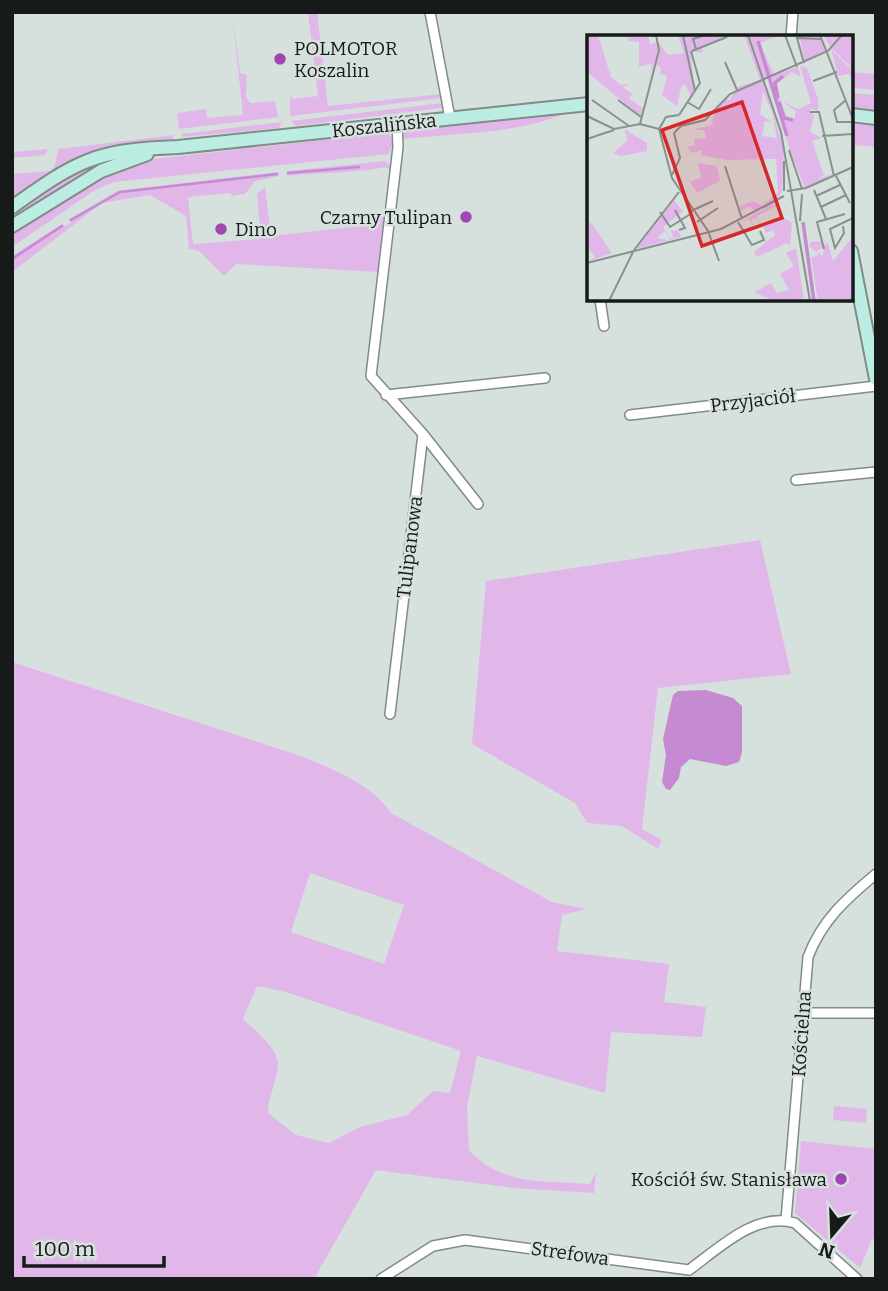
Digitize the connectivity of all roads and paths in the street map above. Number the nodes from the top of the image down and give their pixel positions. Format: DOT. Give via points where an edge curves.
graph roads {
  1 [pos="430,12"];
  2 [pos="793,12"];
  3 [pos="791,35"];
  4 [pos="587,104"];
  5 [pos="853,116"];
  6 [pos="450,118"];
  7 [pos="876,118"];
  8 [pos="397,123"];
  9 [pos="178,147"];
  10 [pos="12,207"];
  11 [pos="12,226"];
  12 [pos="853,261"];
  13 [pos="600,301"];
  14 [pos="604,326"];
  15 [pos="874,364"];
  16 [pos="545,378"];
  17 [pos="876,379"];
  18 [pos="876,386"];
  19 [pos="386,395"];
  20 [pos="630,415"];
  21 [pos="423,434"];
  22 [pos="876,472"];
  23 [pos="796,480"];
  24 [pos="478,504"];
  25 [pos="390,714"];
  26 [pos="876,874"];
  27 [pos="803,1013"];
  28 [pos="876,1013"];
  29 [pos="786,1220"];
  30 [pos="688,1275"];
  31 [pos="381,1279"];
  32 [pos="857,1279"];
  1 -- 6 [label="street"];
  2 -- 3 [label="street"];
  4 -- 6 [label="main road, Koszalińska"];
  5 -- 7 [label="main road"];
  6 -- 8 [label="main road, Koszalińska"];
  8 -- 9 [label="main road, Koszalińska"];
  8 -- 19 [label="street" via="371,376"];
  9 -- 10 [label="main road, Koszalińska" via="121,150 89,159 55,175"];
  9 -- 11 [label="main road, Koszalińska" via="111,166"];
  12 -- 15 [label="main road"];
  13 -- 14 [label="street"];
  15 -- 17 [label="main road"];
  16 -- 19 [label="street"];
  18 -- 20 [label="street, Przyjaciół"];
  19 -- 21 [label="street"];
  21 -- 24 [label="street"];
  21 -- 25 [label="street, Tulipanowa"];
  22 -- 23 [label="street"];
  26 -- 27 [label="street, Kościelna" via="831,914 816,935 808,957"];
  27 -- 28 [label="street"];
  27 -- 29 [label="street, Kościelna"];
  29 -- 30 [label="street, Strefowa" via="734,1236"];
  29 -- 32 [label="street"];
  30 -- 31 [label="street, Strefowa" via="465,1240 433,1246"];
}
